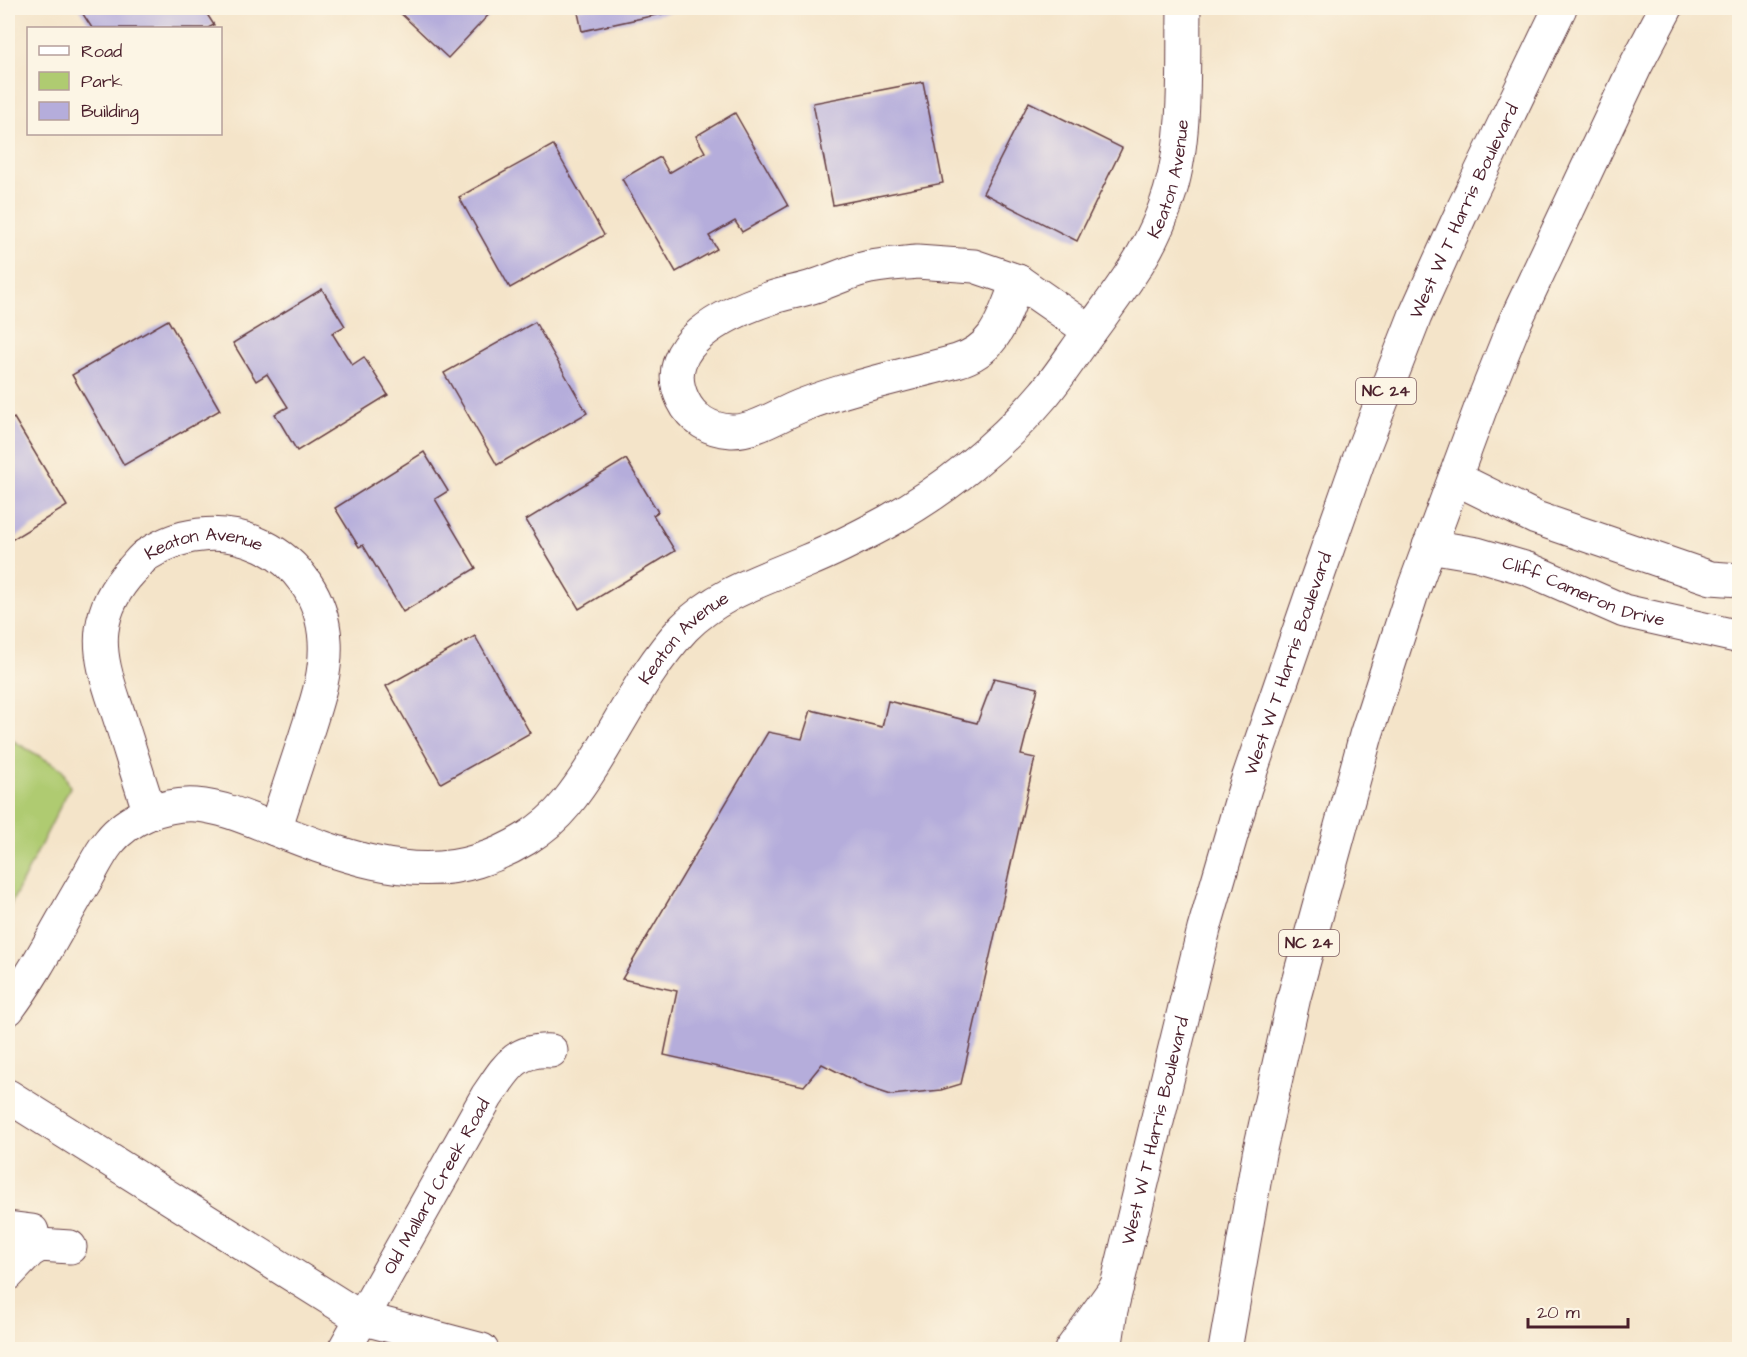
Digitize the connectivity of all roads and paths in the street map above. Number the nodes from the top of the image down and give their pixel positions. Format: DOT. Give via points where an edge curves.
graph roads {
  1 [pos="1184,8"];
  2 [pos="1560,8"];
  3 [pos="1666,8"];
  4 [pos="1018,280"];
  5 [pos="1090,330"];
  6 [pos="1455,478"];
  7 [pos="1429,546"];
  8 [pos="1740,580"];
  9 [pos="1740,636"];
  10 [pos="150,813"];
  11 [pos="275,829"];
  12 [pos="8,1009"];
  13 [pos="551,1051"];
  14 [pos="8,1096"];
  15 [pos="16,1233"];
  16 [pos="8,1274"];
  17 [pos="1117,1286"];
  18 [pos="362,1318"];
  19 [pos="344,1350"];
  20 [pos="482,1350"];
  21 [pos="1071,1350"];
  22 [pos="1105,1350"];
  23 [pos="1225,1350"];
  1 -- 5 [label="street, Keaton Avenue" via="1180,149 1170,191 1155,235 1134,272"];
  2 -- 17 [label="street, West W T Harris Boulevard / NC 24" via="1415,316 1306,608 1245,788 1204,929"];
  3 -- 6 [label="street, NC 24" via="1515,322"];
  4 -- 4 [label="street" via="992,340 969,358 841,392 737,431 705,424 690,412 681,394 677,373 687,345 732,314 770,298 864,268 917,262 974,266"];
  4 -- 5 [label="street"];
  5 -- 11 [label="street, Keaton Avenue" via="1045,393 1011,429 934,493 888,522 811,560 744,586 686,626 652,666 564,807 516,845 476,862 420,869 378,863"];
  6 -- 7 [label="street, NC 24"];
  6 -- 8 [label="street" via="1536,518 1711,578"];
  7 -- 9 [label="street, Cliff Cameron Drive" via="1477,554 1528,569 1624,611"];
  7 -- 23 [label="street, NC 24" via="1366,735 1294,997 1259,1154"];
  10 -- 11 [label="street, Keaton Avenue" via="195,805 234,813"];
  10 -- 11 [label="street, Keaton Avenue" via="103,667 105,613 118,584 146,554 179,538 213,532 244,537 275,552 304,580 320,610 325,641 323,684"];
  10 -- 12 [label="street, Keaton Avenue" via="108,843"];
  13 -- 18 [label="street, Old Mallard Creek Road" via="534,1050 516,1058 487,1096"];
  14 -- 18 [label="street"];
  15 -- 16 [label="street" via="46,1235 70,1246 40,1245"];
  17 -- 21 [label="street"];
  17 -- 22 [label="street, West W T Harris Boulevard / NC 24"];
  18 -- 19 [label="street, Old Mallard Creek Road"];
  18 -- 20 [label="street"];
}
